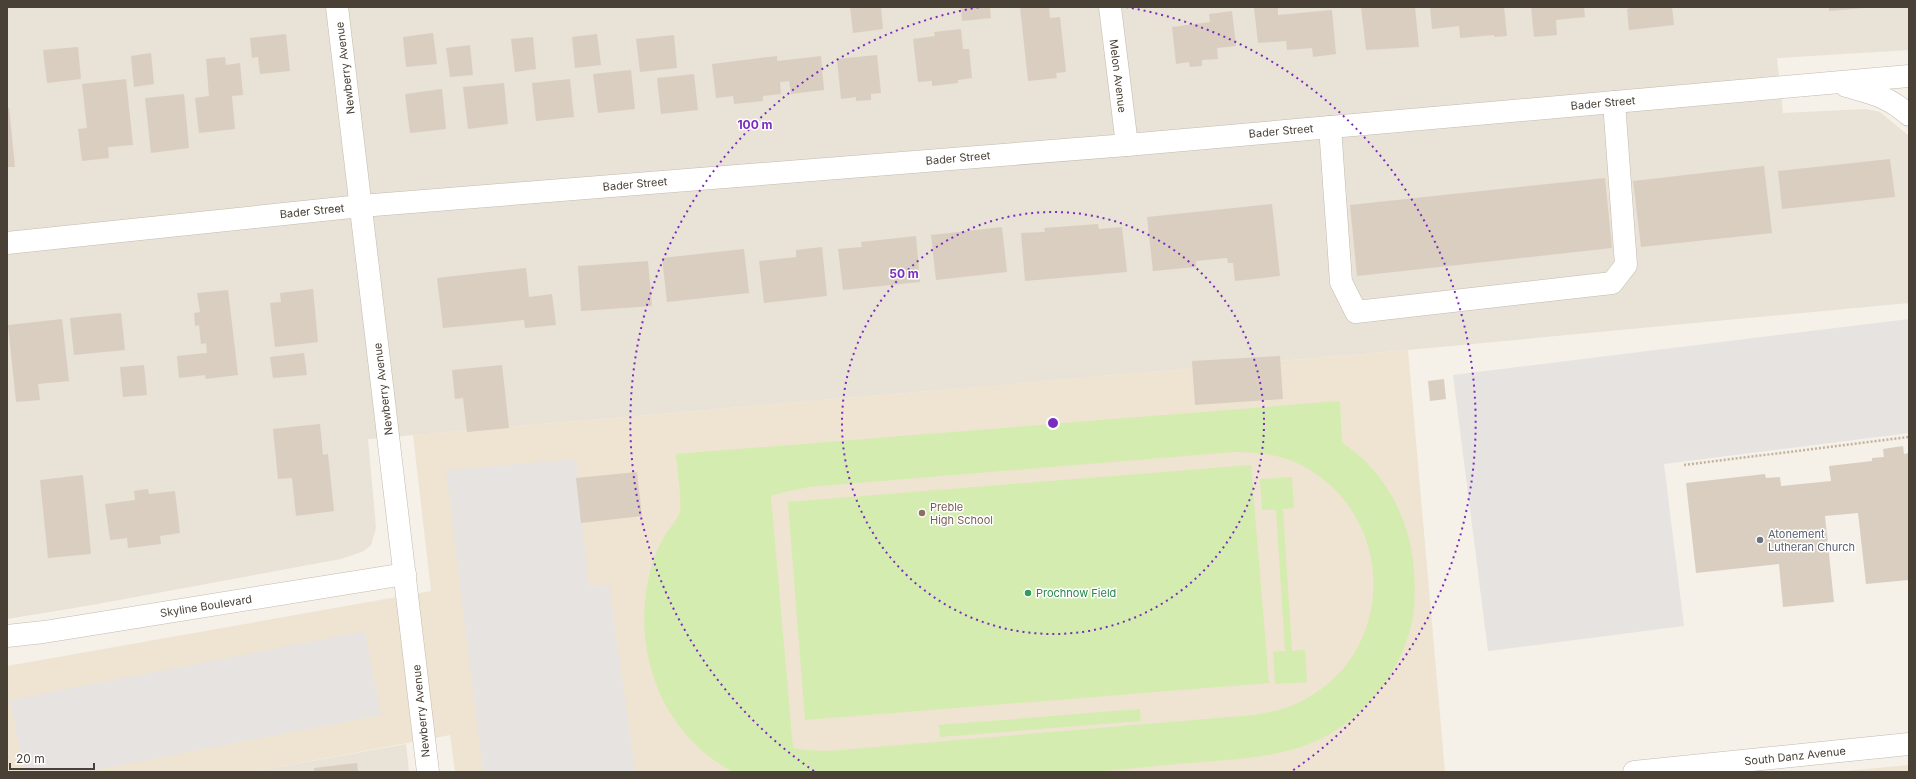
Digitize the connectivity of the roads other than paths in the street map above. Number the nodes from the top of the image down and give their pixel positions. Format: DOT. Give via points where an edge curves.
graph roads {
  1 [pos="337,7"];
  2 [pos="1110,7"];
  3 [pos="1909,76"];
  4 [pos="1832,82"];
  5 [pos="1614,102"];
  6 [pos="1909,115"];
  7 [pos="1330,127"];
  8 [pos="1127,145"];
  9 [pos="361,206"];
  10 [pos="7,243"];
  11 [pos="405,574"];
  12 [pos="7,636"];
  13 [pos="1909,744"];
  14 [pos="428,772"];
  15 [pos="1634,772"];
  1 -- 9 [label="street, Newberry Avenue"];
  2 -- 8 [label="street, Melon Avenue"];
  3 -- 4 [label="street, Bader Street"];
  4 -- 5 [label="street, Bader Street"];
  4 -- 6 [label="street" via="1881,96"];
  5 -- 7 [label="street, Bader Street"];
  5 -- 7 [label="street" via="1626,265 1612,283 1356,312 1341,282"];
  7 -- 8 [label="street, Bader Street"];
  8 -- 9 [label="street, Bader Street"];
  9 -- 10 [label="street, Bader Street"];
  9 -- 11 [label="street, Newberry Avenue"];
  11 -- 12 [label="street, Skyline Boulevard"];
  11 -- 14 [label="street, Newberry Avenue"];
  13 -- 15 [label="street, South Danz Avenue"];
}
